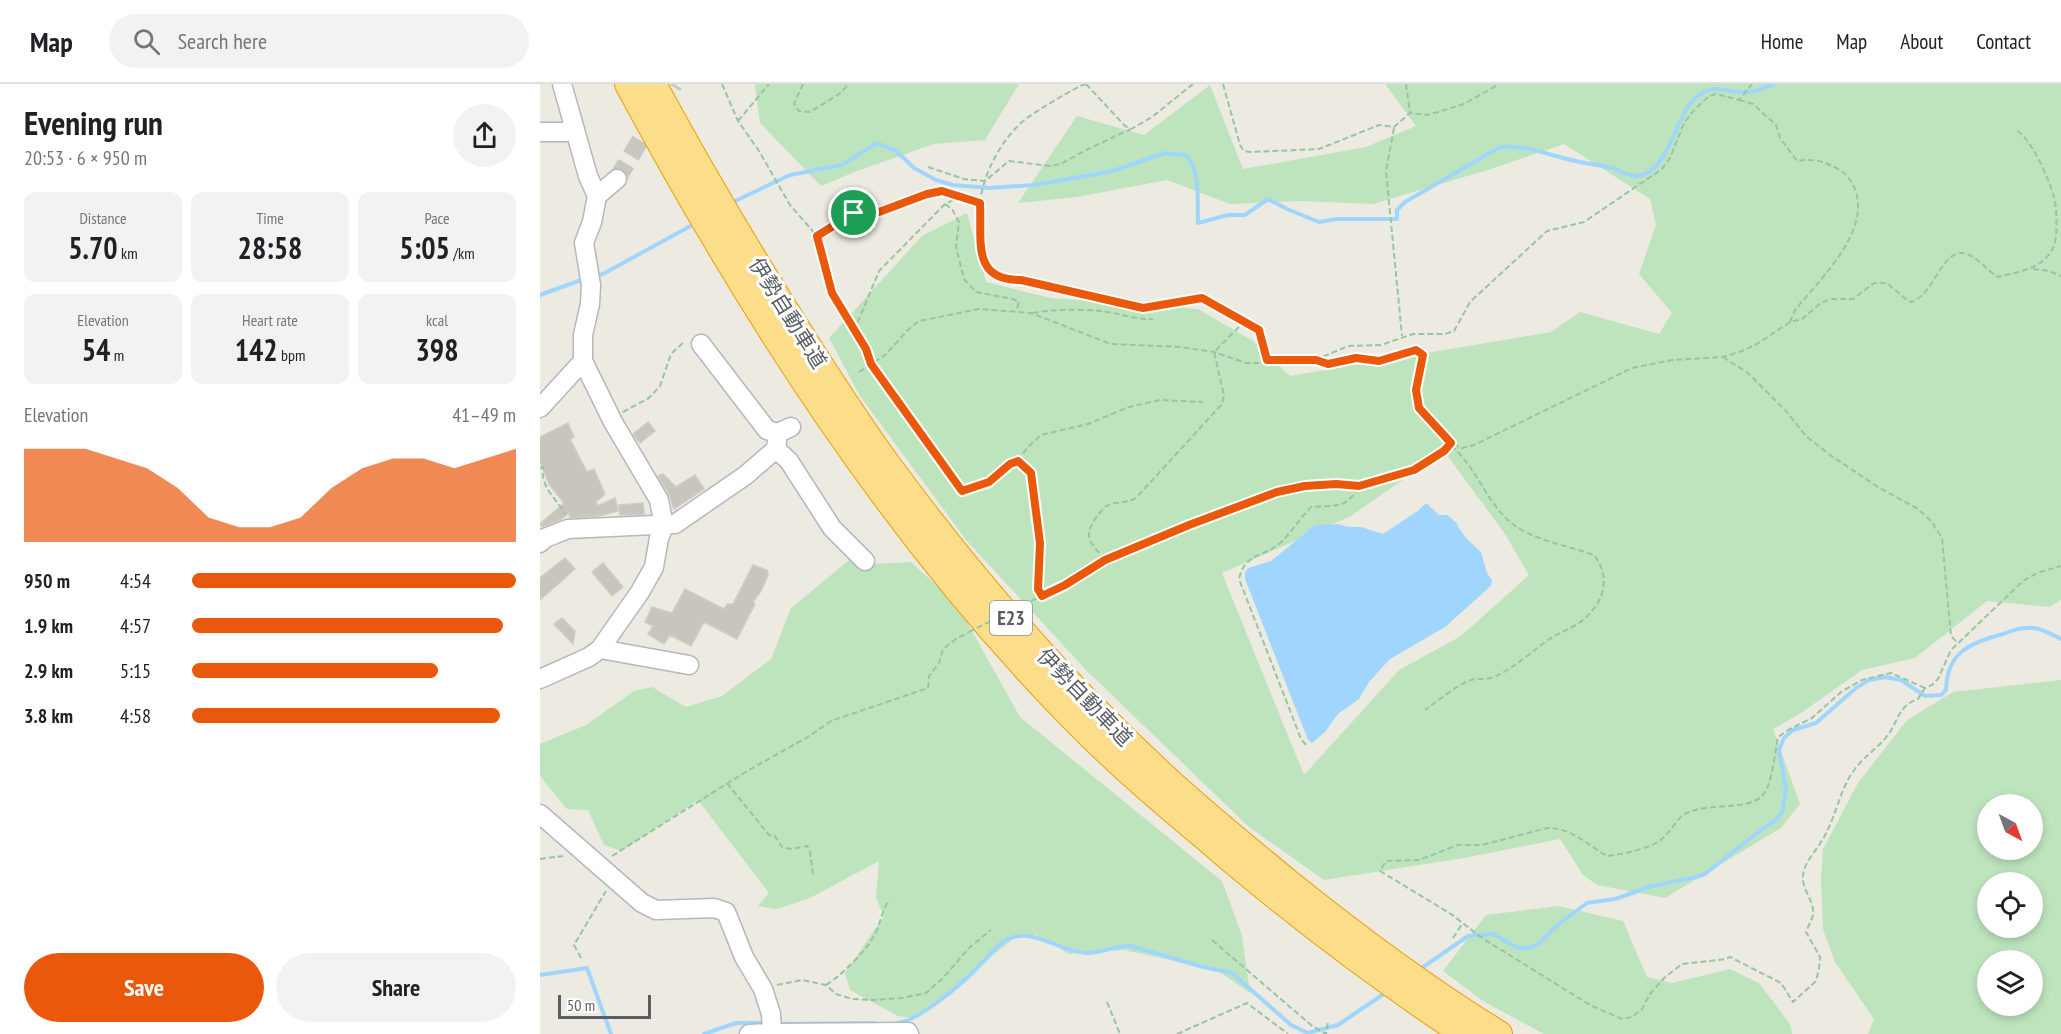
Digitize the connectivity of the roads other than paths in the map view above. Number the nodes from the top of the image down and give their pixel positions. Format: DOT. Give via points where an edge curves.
graph roads {
  1 [pos="562,84"];
  2 [pos="628,84"];
  3 [pos="653,84"];
  4 [pos="574,129"];
  5 [pos="540,132"];
  6 [pos="617,179"];
  7 [pos="597,196"];
  8 [pos="693,342"];
  9 [pos="583,362"];
  10 [pos="540,408"];
  11 [pos="781,436"];
  12 [pos="664,526"];
  13 [pos="540,543"];
  14 [pos="865,561"];
  15 [pos="600,649"];
  16 [pos="689,665"];
  17 [pos="540,679"];
  18 [pos="540,814"];
  19 [pos="772,1033"];
  20 [pos="749,1034"];
  21 [pos="909,1034"];
  22 [pos="1464,1034"];
  23 [pos="1499,1034"];
  1 -- 4 [label="street"];
  2 -- 22 [label="highway, 伊勢自動車道 / E23" via="740,281 821,404 879,489 1014,654 1074,719 1220,851 1309,924"];
  3 -- 23 [label="highway, 伊勢自動車道 / E23" via="760,271 840,395 898,479 1030,640 1154,768 1235,840 1392,962"];
  4 -- 5 [label="street"];
  4 -- 7 [label="street"];
  6 -- 7 [label="street"];
  7 -- 9 [label="street" via="584,243 591,294 583,335"];
  8 -- 11 [label="street" via="767,430"];
  9 -- 10 [label="street"];
  9 -- 12 [label="street" via="659,500"];
  11 -- 12 [label="street" via="746,475 675,524"];
  11 -- 14 [label="street" via="789,460 832,528"];
  12 -- 13 [label="street" via="568,529"];
  12 -- 15 [label="street" via="654,567"];
  15 -- 16 [label="street"];
  15 -- 17 [label="street"];
  18 -- 19 [label="street" via="642,903 656,910 714,908 726,912 744,957 763,989"];
  19 -- 20 [label="street"];
  19 -- 21 [label="street"];
}
